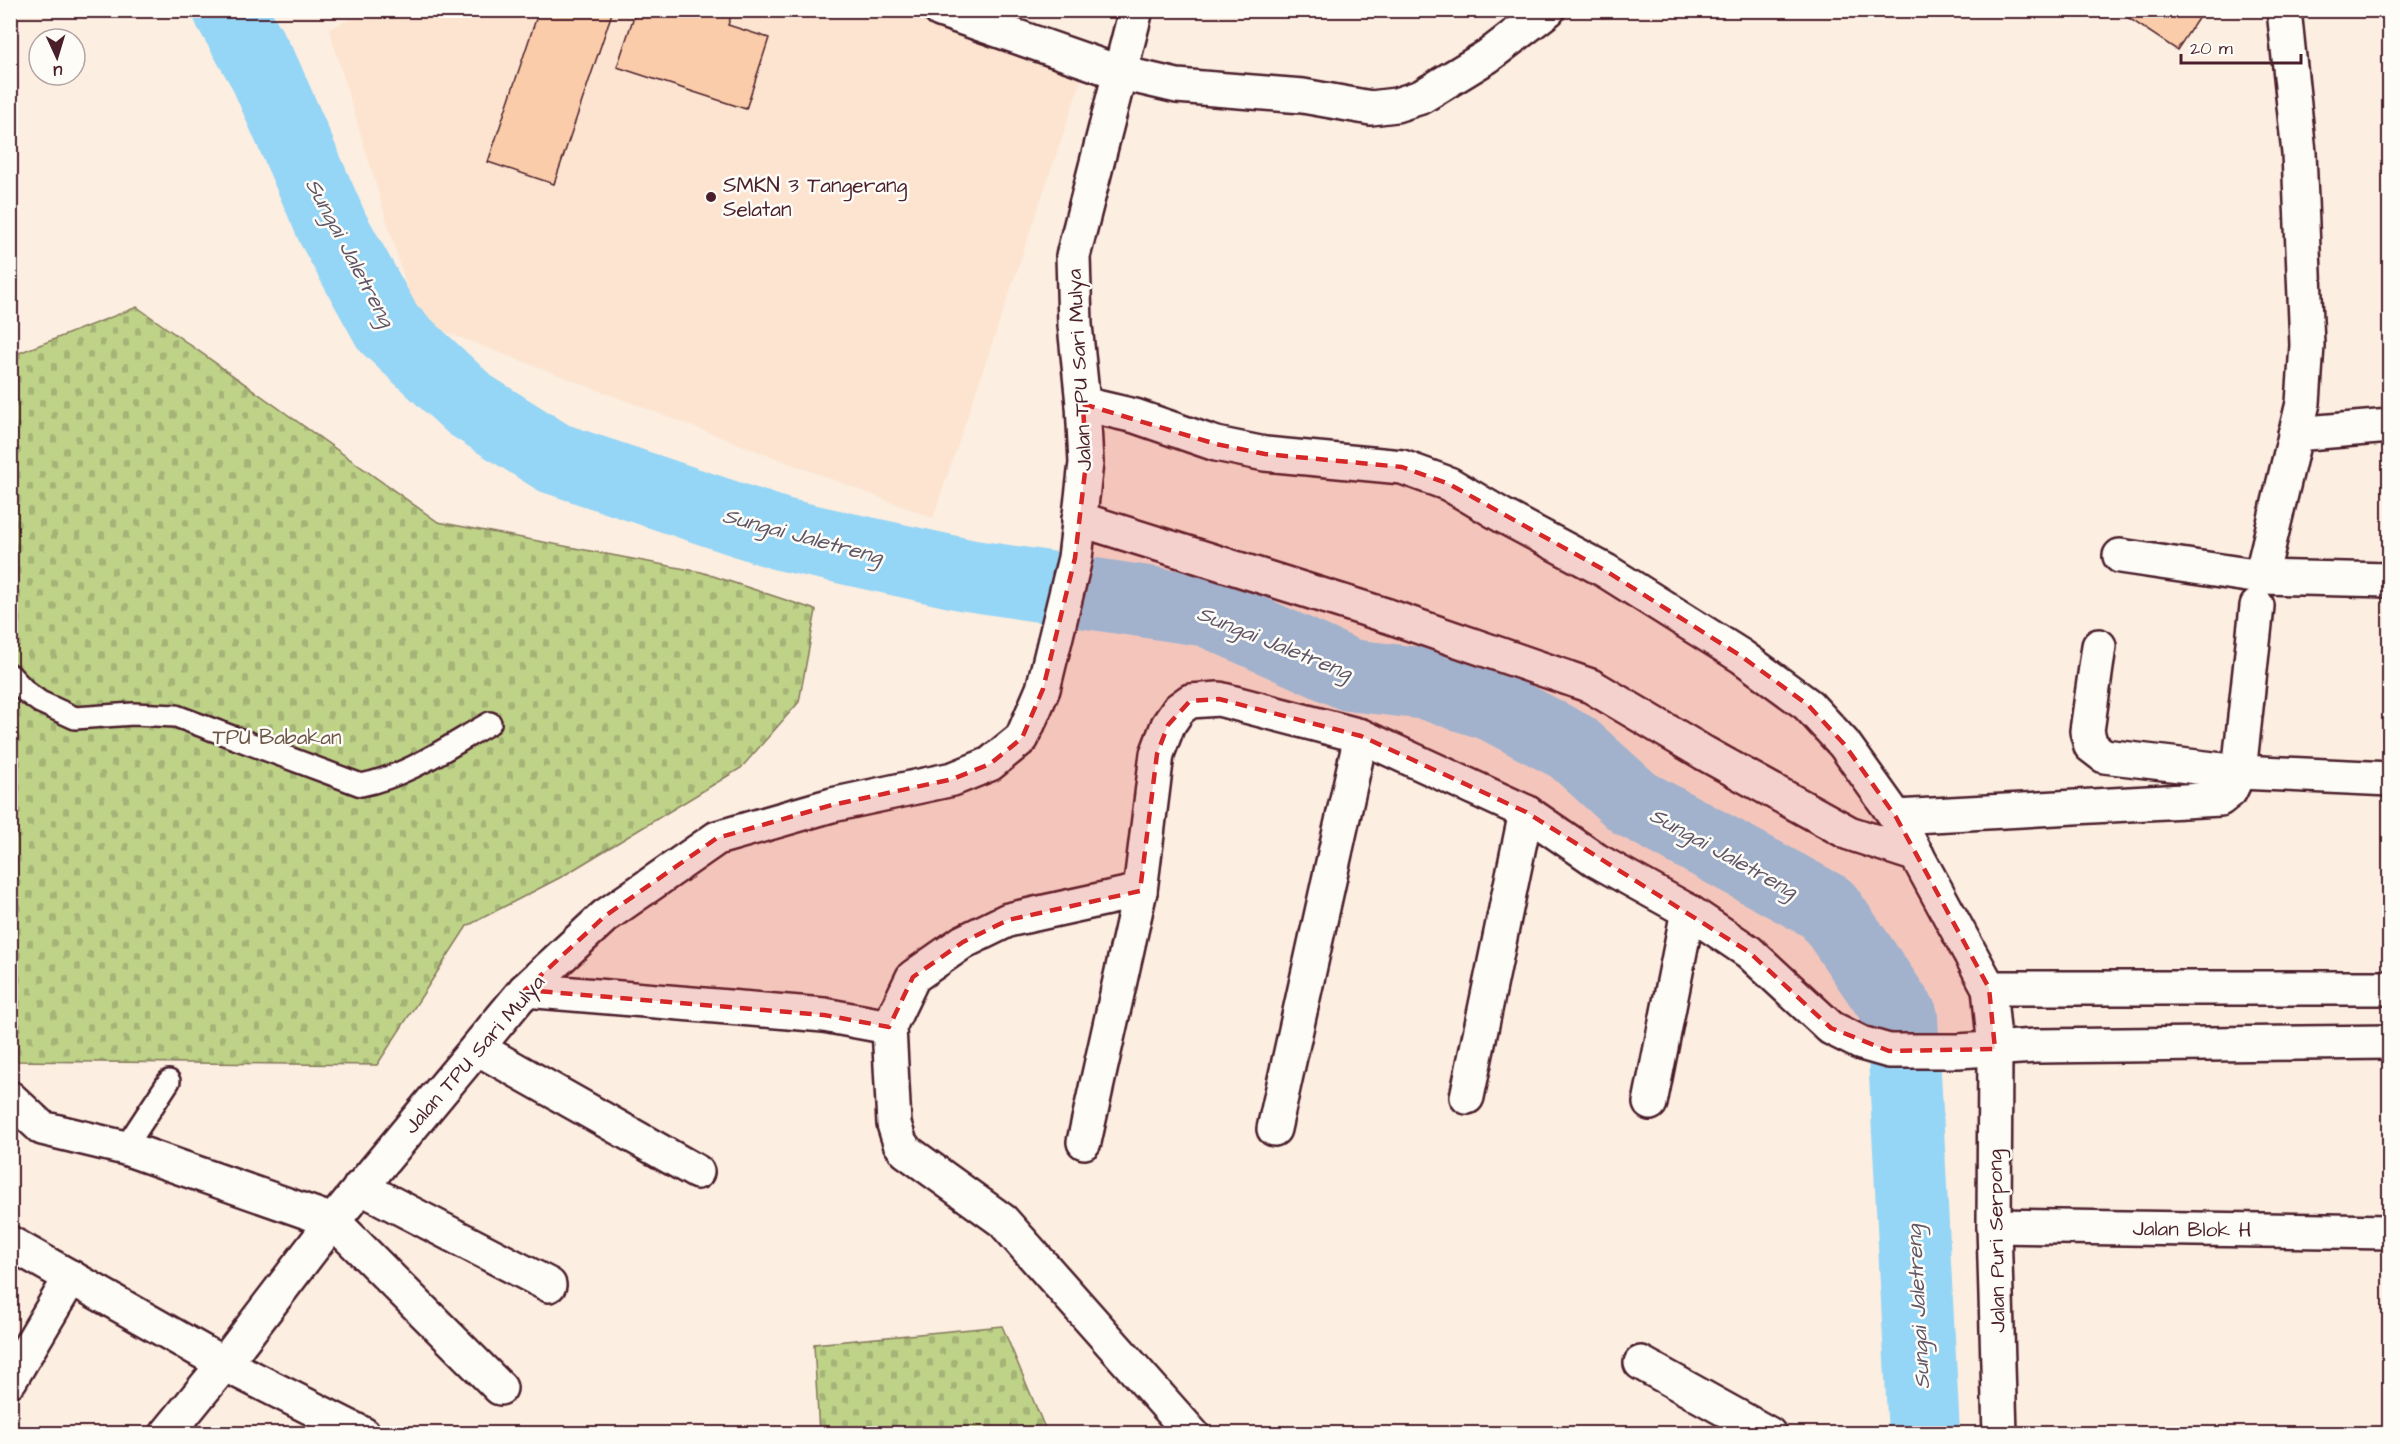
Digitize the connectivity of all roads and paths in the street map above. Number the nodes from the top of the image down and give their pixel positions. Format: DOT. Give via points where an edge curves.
graph roads {
  1 [pos="940,10"];
  2 [pos="1137,10"];
  3 [pos="1548,10"];
  4 [pos="2284,10"];
  5 [pos="1121,73"];
  6 [pos="1083,404"];
  7 [pos="2390,426"];
  8 [pos="2295,434"];
  9 [pos="1079,519"];
  10 [pos="2120,556"];
  11 [pos="2390,580"];
  12 [pos="2259,592"];
  13 [pos="2099,646"];
  14 [pos="10,675"];
  15 [pos="490,723"];
  16 [pos="1360,736"];
  17 [pos="2239,772"];
  18 [pos="2390,779"];
  19 [pos="1526,812"];
  20 [pos="1896,817"];
  21 [pos="1917,855"];
  22 [pos="1140,891"];
  23 [pos="1688,911"];
  24 [pos="1989,988"];
  25 [pos="2385,988"];
  26 [pos="525,990"];
  27 [pos="888,1028"];
  28 [pos="2390,1042"];
  29 [pos="477,1048"];
  30 [pos="1995,1049"];
  31 [pos="169,1081"];
  32 [pos="1467,1097"];
  33 [pos="10,1098"];
  34 [pos="1650,1103"];
  35 [pos="1274,1129"];
  36 [pos="1084,1142"];
  37 [pos="125,1148"];
  38 [pos="697,1172"];
  39 [pos="360,1187"];
  40 [pos="333,1221"];
  41 [pos="1994,1226"];
  42 [pos="2390,1232"];
  43 [pos="10,1243"];
  44 [pos="71,1277"];
  45 [pos="549,1285"];
  46 [pos="1641,1363"];
  47 [pos="224,1364"];
  48 [pos="10,1380"];
  49 [pos="500,1388"];
  50 [pos="167,1434"];
  51 [pos="363,1434"];
  52 [pos="1192,1434"];
  53 [pos="1769,1434"];
  54 [pos="2000,1434"];
  1 -- 5 [label="street"];
  2 -- 5 [label="street, Jalan TPU Sari Mulya"];
  3 -- 5 [label="street" via="1488,56 1421,97 1396,105 1371,108 1302,96 1177,86"];
  4 -- 8 [label="street" via="2299,153 2307,345 2304,403"];
  5 -- 6 [label="street, Jalan TPU Sari Mulya" via="1073,256"];
  6 -- 9 [label="street, Jalan TPU Sari Mulya" via="1086,463"];
  6 -- 20 [label="street" via="1135,416 1216,444 1265,454 1402,467 1449,484 1606,571 1741,656 1808,705 1844,744"];
  7 -- 8 [label="street"];
  8 -- 12 [label="street"];
  9 -- 21 [label="street" via="1388,616 1591,686 1849,833"];
  9 -- 26 [label="street, Jalan TPU Sari Mulya" via="1075,558 1043,689 1023,738 990,764 953,779 832,805 717,838 605,916"];
  10 -- 12 [label="street"];
  11 -- 12 [label="street"];
  12 -- 17 [label="street"];
  13 -- 17 [label="street" via="2087,731 2088,741 2096,752"];
  14 -- 15 [label="lane" via="40,702 75,718 177,716 361,785 403,772"];
  16 -- 19 [label="street"];
  16 -- 22 [label="street" via="1219,699 1184,704 1168,725 1157,754"];
  16 -- 35 [label="street"];
  17 -- 18 [label="street"];
  17 -- 20 [label="street" via="2230,791 2220,799"];
  19 -- 23 [label="street" via="1596,860"];
  19 -- 32 [label="street"];
  20 -- 21 [label="street"];
  21 -- 24 [label="street"];
  22 -- 27 [label="street" via="1008,920 963,942 913,977"];
  22 -- 36 [label="street"];
  23 -- 30 [label="street" via="1749,952 1831,1028 1860,1044 1889,1051"];
  23 -- 34 [label="street"];
  24 -- 25 [label="street"];
  24 -- 30 [label="street, Jalan Puri Serpong"];
  26 -- 27 [label="street" via="824,1015"];
  26 -- 29 [label="street, Jalan TPU Sari Mulya"];
  27 -- 52 [label="street" via="894,1124 900,1143 1003,1221"];
  28 -- 30 [label="street"];
  29 -- 38 [label="street"];
  29 -- 39 [label="street, Jalan TPU Sari Mulya"];
  30 -- 41 [label="street, Jalan Puri Serpong"];
  31 -- 37 [label="lane"];
  33 -- 37 [label="street" via="42,1128"];
  37 -- 40 [label="street"];
  39 -- 40 [label="street, Jalan TPU Sari Mulya"];
  39 -- 45 [label="street"];
  40 -- 47 [label="street, Jalan TPU Sari Mulya"];
  40 -- 49 [label="street"];
  41 -- 42 [label="street, Jalan Blok H"];
  41 -- 54 [label="street, Jalan Puri Serpong"];
  43 -- 44 [label="street"];
  44 -- 47 [label="street"];
  44 -- 48 [label="street"];
  46 -- 53 [label="street"];
  47 -- 50 [label="street, Jalan TPU Sari Mulya"];
  47 -- 51 [label="street"];
}
